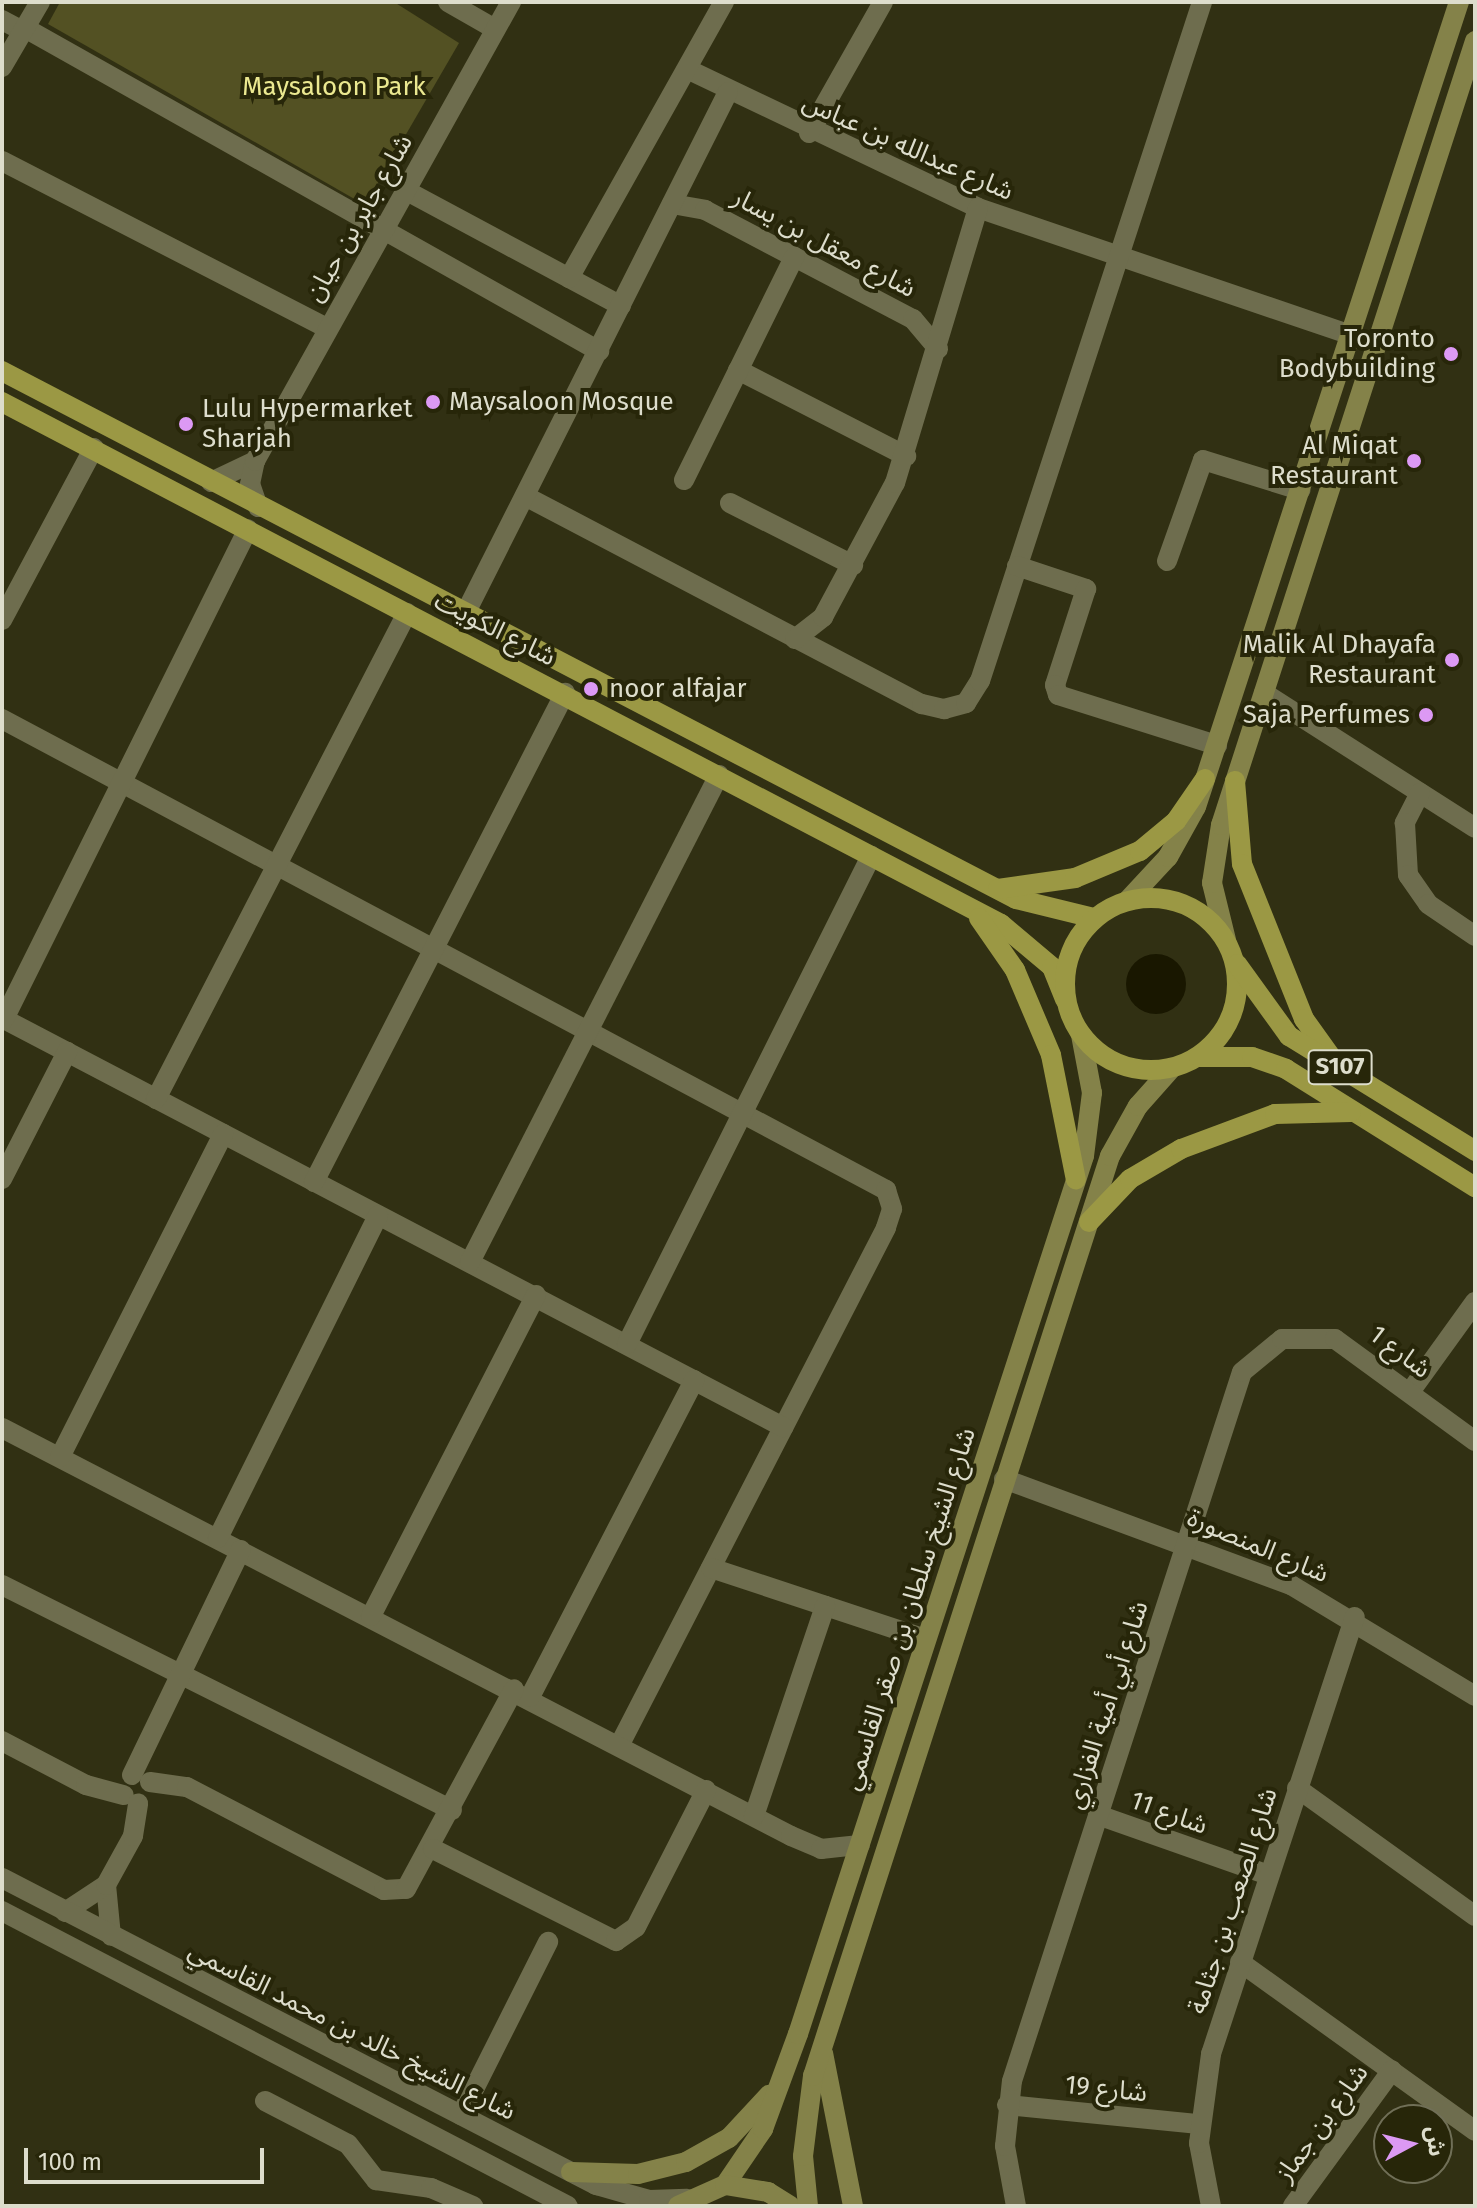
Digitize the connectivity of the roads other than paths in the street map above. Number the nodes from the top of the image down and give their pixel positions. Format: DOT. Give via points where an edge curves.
graph roads {
  1 [pos="40,2"];
  2 [pos="448,2"];
  3 [pos="511,2"];
  4 [pos="724,2"];
  5 [pos="883,2"];
  6 [pos="1202,2"];
  7 [pos="1459,2"];
  8 [pos="2,20"];
  9 [pos="24,29"];
  10 [pos="495,29"];
  11 [pos="1475,41"];
  12 [pos="2,67"];
  13 [pos="687,69"];
  14 [pos="728,92"];
  15 [pos="809,133"];
  16 [pos="2,161"];
  17 [pos="405,190"];
  18 [pos="672,204"];
  19 [pos="978,208"];
  20 [pos="382,231"];
  21 [pos="794,257"];
  22 [pos="1115,260"];
  23 [pos="569,278"];
  24 [pos="621,306"];
  25 [pos="327,328"];
  26 [pos="1350,335"];
  27 [pos="938,349"];
  28 [pos="599,351"];
  29 [pos="1341,363"];
  30 [pos="738,370"];
  31 [pos="2,371"];
  32 [pos="2,402"];
  33 [pos="1348,431"];
  34 [pos="94,448"];
  35 [pos="906,456"];
  36 [pos="255,461"];
  37 [pos="684,480"];
  38 [pos="211,482"];
  39 [pos="1300,490"];
  40 [pos="525,496"];
  41 [pos="730,503"];
  42 [pos="258,507"];
  43 [pos="248,529"];
  44 [pos="1167,561"];
  45 [pos="853,565"];
  46 [pos="319,566"];
  47 [pos="1017,566"];
  48 [pos="382,571"];
  49 [pos="466,612"];
  50 [pos="407,613"];
  51 [pos="2,620"];
  52 [pos="795,639"];
  53 [pos="565,693"];
  54 [pos="1264,693"];
  55 [pos="2,719"];
  56 [pos="1217,745"];
  57 [pos="719,775"];
  58 [pos="1205,779"];
  59 [pos="120,781"];
  60 [pos="1235,781"];
  61 [pos="1420,793"];
  62 [pos="1475,828"];
  63 [pos="871,856"];
  64 [pos="277,864"];
  65 [pos="998,889"];
  66 [pos="1128,900"];
  67 [pos="972,909"];
  68 [pos="1094,918"];
  69 [pos="1475,936"];
  70 [pos="433,947"];
  71 [pos="1229,947"];
  72 [pos="1065,999"];
  73 [pos="3,1018"];
  74 [pos="588,1030"];
  75 [pos="1081,1035"];
  76 [pos="67,1052"];
  77 [pos="1199,1057"];
  78 [pos="1171,1069"];
  79 [pos="1347,1071"];
  80 [pos="156,1099"];
  81 [pos="743,1112"];
  82 [pos="1365,1115"];
  83 [pos="223,1134"];
  84 [pos="1475,1151"];
  85 [pos="2,1179"];
  86 [pos="1076,1180"];
  87 [pos="314,1182"];
  88 [pos="1475,1187"];
  89 [pos="378,1215"];
  90 [pos="1089,1222"];
  91 [pos="470,1262"];
  92 [pos="536,1295"];
  93 [pos="1475,1302"];
  94 [pos="1282,1339"];
  95 [pos="627,1344"];
  96 [pos="694,1380"];
  97 [pos="1410,1392"];
  98 [pos="783,1427"];
  99 [pos="2,1428"];
  100 [pos="1475,1441"];
  101 [pos="60,1457"];
  102 [pos="1004,1479"];
  103 [pos="218,1538"];
  104 [pos="1187,1544"];
  105 [pos="241,1550"];
  106 [pos="711,1568"];
  107 [pos="2,1585"];
  108 [pos="825,1606"];
  109 [pos="371,1616"];
  110 [pos="1355,1617"];
  111 [pos="926,1639"];
  112 [pos="179,1675"];
  113 [pos="522,1693"];
  114 [pos="1475,1696"];
  115 [pos="2,1741"];
  116 [pos="620,1744"];
  117 [pos="141,1778"];
  118 [pos="1297,1788"];
  119 [pos="706,1790"];
  120 [pos="131,1799"];
  121 [pos="452,1810"];
  122 [pos="1098,1815"];
  123 [pos="754,1816"];
  124 [pos="860,1845"];
  125 [pos="433,1849"];
  126 [pos="821,1849"];
  127 [pos="1268,1875"];
  128 [pos="2,1878"];
  129 [pos="847,1879"];
  130 [pos="106,1885"];
  131 [pos="2,1911"];
  132 [pos="65,1912"];
  133 [pos="1475,1916"];
  134 [pos="111,1936"];
  135 [pos="548,1942"];
  136 [pos="1240,1962"];
  137 [pos="266,2016"];
  138 [pos="204,2019"];
  139 [pos="822,2048"];
  140 [pos="1392,2070"];
  141 [pos="782,2080"];
  142 [pos="265,2101"];
  143 [pos="1007,2105"];
  144 [pos="461,2115"];
  145 [pos="1199,2124"];
  146 [pos="1475,2131"];
  147 [pos="571,2172"];
  148 [pos="529,2185"];
  149 [pos="725,2185"];
  150 [pos="683,2202"];
  151 [pos="473,2206"];
  152 [pos="550,2206"];
  153 [pos="568,2206"];
  154 [pos="790,2206"];
  155 [pos="808,2206"];
  156 [pos="853,2206"];
  157 [pos="1016,2206"];
  158 [pos="1211,2206"];
  159 [pos="1293,2206"];
  1 -- 9 [label="street"];
  2 -- 10 [label="street"];
  3 -- 10 [label="street, شارع جابر بن حيان"];
  4 -- 13 [label="street"];
  5 -- 15 [label="street"];
  6 -- 22 [label="street"];
  7 -- 26 [label="main road"];
  8 -- 9 [label="street"];
  9 -- 12 [label="street"];
  9 -- 20 [label="street"];
  10 -- 17 [label="street, شارع جابر بن حيان"];
  11 -- 33 [label="main road"];
  13 -- 14 [label="street, شارع عبدالله بن عباس"];
  13 -- 23 [label="street"];
  14 -- 15 [label="street, شارع عبدالله بن عباس"];
  14 -- 18 [label="street"];
  15 -- 19 [label="street, شارع عبدالله بن عباس"];
  16 -- 25 [label="street"];
  17 -- 20 [label="street, شارع جابر بن حيان"];
  17 -- 23 [label="street"];
  18 -- 21 [label="street, شارع معقل بن يسار" via="705,210"];
  18 -- 24 [label="street"];
  19 -- 22 [label="street, شارع عبدالله بن عباس"];
  19 -- 27 [label="street"];
  20 -- 25 [label="street, شارع جابر بن حيان"];
  20 -- 28 [label="street"];
  21 -- 27 [label="street, شارع معقل بن يسار" via="922,324"];
  21 -- 30 [label="street"];
  22 -- 26 [label="street, شارع عبدالله بن عباس"];
  22 -- 47 [label="street"];
  23 -- 24 [label="street"];
  24 -- 28 [label="street"];
  25 -- 36 [label="street, شارع جابر بن حيان"];
  26 -- 29 [label="main road"];
  27 -- 35 [label="street"];
  28 -- 40 [label="street"];
  29 -- 33 [label="main road" via="1332,422"];
  29 -- 39 [label="main road"];
  30 -- 35 [label="street"];
  30 -- 37 [label="street"];
  31 -- 38 [label="main road, شارع الكويت"];
  32 -- 34 [label="main road, شارع الكويت"];
  33 -- 54 [label="main road"];
  34 -- 43 [label="main road, شارع الكويت"];
  34 -- 51 [label="street"];
  35 -- 45 [label="street"];
  36 -- 38 [label="street"];
  36 -- 42 [label="street, شارع جابر بن حيان" via="250,484"];
  38 -- 42 [label="main road, شارع الكويت"];
  39 -- 44 [label="street" via="1203,460"];
  39 -- 56 [label="main road"];
  40 -- 49 [label="street"];
  40 -- 52 [label="street"];
  41 -- 45 [label="street"];
  42 -- 48 [label="main road, شارع الكويت"];
  43 -- 46 [label="main road, شارع الكويت"];
  43 -- 59 [label="street"];
  45 -- 52 [label="street" via="823,617"];
  46 -- 48 [label="main road" via="381,585"];
  46 -- 50 [label="main road, شارع الكويت"];
  47 -- 52 [label="street" via="975,693 955,709 922,704"];
  47 -- 56 [label="street" via="1086,589 1055,685 1058,695"];
  48 -- 49 [label="main road, شارع الكويت"];
  49 -- 65 [label="main road, شارع الكويت"];
  50 -- 53 [label="main road, شارع الكويت"];
  50 -- 64 [label="street"];
  53 -- 57 [label="main road, شارع الكويت"];
  53 -- 70 [label="street"];
  54 -- 60 [label="main road"];
  54 -- 61 [label="street"];
  55 -- 59 [label="street"];
  56 -- 58 [label="main road"];
  57 -- 63 [label="main road, شارع الكويت"];
  57 -- 74 [label="street"];
  58 -- 65 [label="main road" via="1176,821 1140,851 1075,878"];
  58 -- 66 [label="main road" via="1176,845"];
  59 -- 64 [label="street"];
  59 -- 73 [label="street"];
  60 -- 71 [label="main road" via="1213,854"];
  60 -- 79 [label="main road" via="1242,864 1304,1019"];
  61 -- 62 [label="street"];
  61 -- 69 [label="street" via="1405,823 1408,875 1428,904"];
  63 -- 67 [label="main road, شارع الكويت"];
  63 -- 81 [label="street"];
  64 -- 70 [label="street"];
  64 -- 80 [label="street"];
  65 -- 68 [label="main road, شارع الكويت" via="1053,913"];
  66 -- 68 [label="main road"];
  66 -- 71 [label="main road" via="1183,904"];
  67 -- 72 [label="main road, شارع الكويت" via="1028,944 1052,967"];
  67 -- 86 [label="main road" via="1015,970 1045,1040 1064,1098"];
  68 -- 72 [label="main road" via="1065,969"];
  70 -- 74 [label="street"];
  70 -- 87 [label="street"];
  71 -- 77 [label="main road" via="1237,977 1229,1022"];
  71 -- 79 [label="main road, S107" via="1276,1024"];
  72 -- 75 [label="main road"];
  73 -- 76 [label="street"];
  74 -- 81 [label="street"];
  74 -- 91 [label="street"];
  75 -- 78 [label="main road" via="1121,1066"];
  75 -- 86 [label="main road, شارع الشيخ سلطان بن صقر القاسمي" via="1092,1093"];
  76 -- 80 [label="street"];
  76 -- 85 [label="street"];
  77 -- 78 [label="main road"];
  77 -- 82 [label="main road, S107" via="1270,1062"];
  78 -- 90 [label="main road, شارع الشيخ سلطان بن صقر القاسمي" via="1122,1130"];
  79 -- 84 [label="main road, S107"];
  80 -- 83 [label="street"];
  81 -- 95 [label="street"];
  81 -- 98 [label="street" via="878,1185 891,1199 886,1228"];
  82 -- 88 [label="main road, S107"];
  82 -- 90 [label="main road" via="1297,1109 1194,1144 1130,1179"];
  83 -- 87 [label="street"];
  83 -- 101 [label="street"];
  86 -- 111 [label="main road, شارع الشيخ سلطان بن صقر القاسمي"];
  87 -- 89 [label="street"];
  89 -- 91 [label="street"];
  89 -- 103 [label="street"];
  90 -- 102 [label="main road, شارع الشيخ سلطان بن صقر القاسمي"];
  91 -- 92 [label="street"];
  92 -- 95 [label="street"];
  92 -- 109 [label="street"];
  93 -- 97 [label="street"];
  94 -- 97 [label="street, شارع 1" via="1335,1339"];
  94 -- 104 [label="street, شارع أبي أمية الفزاري" via="1259,1352 1235,1384"];
  95 -- 96 [label="street"];
  96 -- 98 [label="street"];
  96 -- 113 [label="street"];
  97 -- 100 [label="street, شارع 1"];
  98 -- 106 [label="street"];
  99 -- 101 [label="street"];
  101 -- 103 [label="street"];
  102 -- 104 [label="street, شارع المنصورة"];
  102 -- 139 [label="main road, شارع الشيخ سلطان بن صقر القاسمي"];
  103 -- 105 [label="street"];
  104 -- 110 [label="street, شارع المنصورة"];
  104 -- 122 [label="street, شارع أبي أمية الفزاري"];
  105 -- 109 [label="street"];
  105 -- 112 [label="street"];
  106 -- 108 [label="street"];
  106 -- 116 [label="street"];
  107 -- 112 [label="street"];
  108 -- 111 [label="street"];
  108 -- 123 [label="street"];
  109 -- 113 [label="street"];
  110 -- 114 [label="street, شارع المنصورة"];
  110 -- 118 [label="street, شارع الصعب بن جثامة"];
  111 -- 124 [label="main road, شارع الشيخ سلطان بن صقر القاسمي"];
  112 -- 117 [label="street"];
  112 -- 121 [label="street"];
  113 -- 116 [label="street"];
  113 -- 121 [label="street"];
  115 -- 120 [label="street" via="86,1785"];
  116 -- 119 [label="street"];
  117 -- 120 [label="street"];
  117 -- 125 [label="street" via="199,1792 384,1890 416,1882"];
  118 -- 127 [label="street, شارع الصعب بن جثامة"];
  118 -- 133 [label="street"];
  119 -- 123 [label="street"];
  119 -- 125 [label="street" via="636,1927 616,1941"];
  120 -- 130 [label="street" via="133,1836"];
  121 -- 125 [label="street"];
  122 -- 127 [label="street, شارع 11"];
  122 -- 143 [label="street, شارع أبي أمية الفزاري"];
  123 -- 126 [label="street"];
  124 -- 126 [label="street"];
  124 -- 129 [label="main road, شارع الشيخ سلطان بن صقر القاسمي"];
  126 -- 129 [label="street"];
  127 -- 136 [label="street, شارع الصعب بن جثامة"];
  128 -- 132 [label="street, شارع الشيخ خالد بن محمد القاسمي"];
  129 -- 141 [label="main road, شارع الشيخ سلطان بن صقر القاسمي"];
  130 -- 132 [label="street"];
  130 -- 134 [label="street"];
  131 -- 138 [label="street"];
  132 -- 134 [label="street, شارع الشيخ خالد بن محمد القاسمي"];
  134 -- 137 [label="street, شارع الشيخ خالد بن محمد القاسمي"];
  135 -- 144 [label="street"];
  136 -- 140 [label="street"];
  136 -- 145 [label="street, شارع الصعب بن جثامة" via="1211,2054"];
  137 -- 138 [label="street" via="265,2031 255,2036"];
  137 -- 144 [label="street, شارع الشيخ خالد بن محمد القاسمي"];
  138 -- 148 [label="street"];
  139 -- 155 [label="main road, شارع الشيخ سلطان بن صقر القاسمي" via="805,2116"];
  139 -- 156 [label="main road"];
  140 -- 146 [label="street"];
  140 -- 159 [label="street, شارع بن جماز"];
  141 -- 147 [label="main road" via="729,2138 686,2162 638,2174"];
  141 -- 149 [label="main road, شارع الشيخ سلطان بن صقر القاسمي" via="752,2150"];
  142 -- 151 [label="street" via="348,2144 376,2180 431,2188"];
  143 -- 145 [label="street, شارع 19"];
  143 -- 157 [label="street, شارع أبي أمية الفزاري" via="1005,2146"];
  144 -- 147 [label="street, شارع الشيخ خالد بن محمد القاسمي"];
  145 -- 158 [label="street, شارع الصعب بن جثامة"];
  147 -- 150 [label="street, شارع الشيخ خالد بن محمد القاسمي" via="622,2195"];
  148 -- 152 [label="street"];
  148 -- 153 [label="street"];
  149 -- 150 [label="main road"];
  149 -- 154 [label="main road" via="768,2192"];
}
